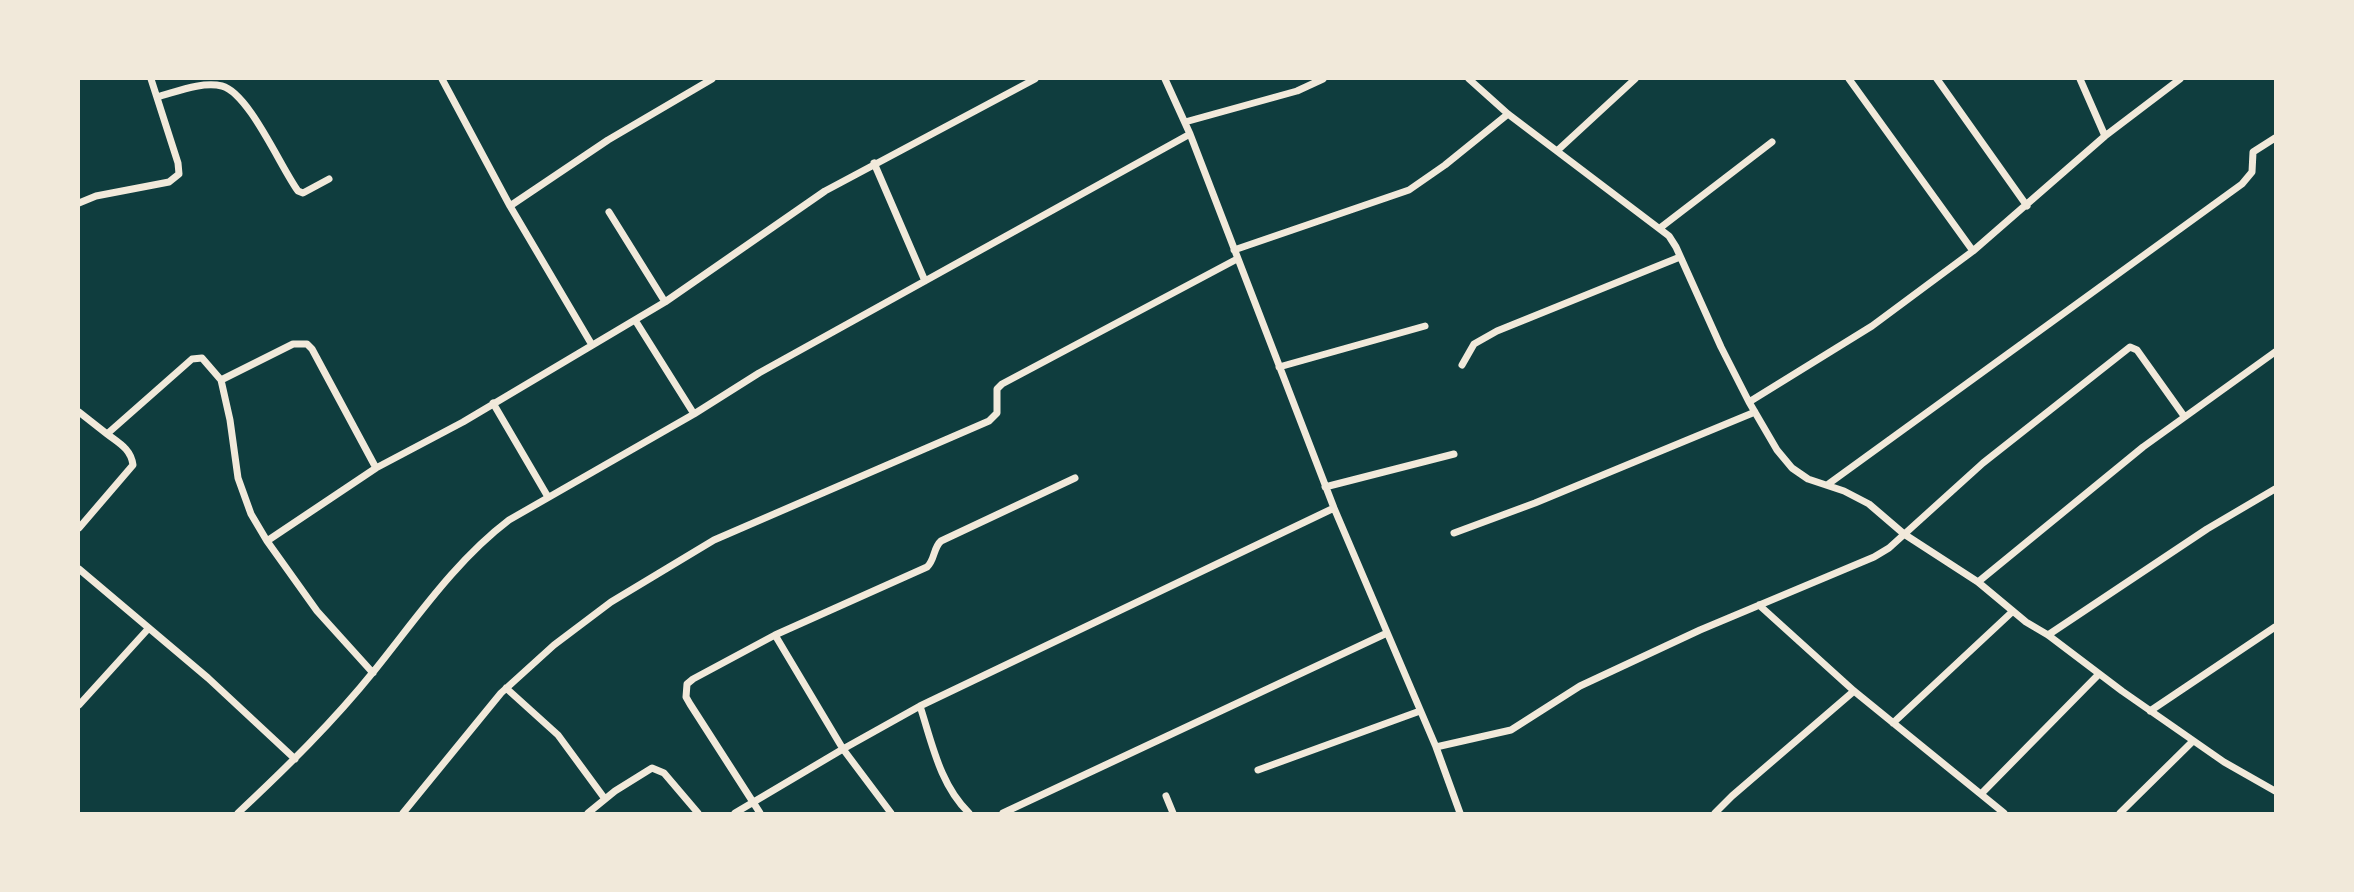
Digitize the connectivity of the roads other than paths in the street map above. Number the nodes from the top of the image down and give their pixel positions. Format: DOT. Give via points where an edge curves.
graph roads {
  1 [pos="151,79"];
  2 [pos="442,79"];
  3 [pos="712,79"];
  4 [pos="1035,79"];
  5 [pos="1165,79"];
  6 [pos="1323,79"];
  7 [pos="1469,79"];
  8 [pos="1635,79"];
  9 [pos="1849,79"];
  10 [pos="1937,79"];
  11 [pos="2080,79"];
  12 [pos="2180,79"];
  13 [pos="157,97"];
  14 [pos="1508,114"];
  15 [pos="1185,122"];
  16 [pos="1190,134"];
  17 [pos="2105,136"];
  18 [pos="2275,138"];
  19 [pos="1773,142"];
  20 [pos="1558,150"];
  21 [pos="874,163"];
  22 [pos="329,179"];
  23 [pos="79,203"];
  24 [pos="510,206"];
  25 [pos="2027,206"];
  26 [pos="609,212"];
  27 [pos="1660,228"];
  28 [pos="1234,250"];
  29 [pos="1973,251"];
  30 [pos="1681,257"];
  31 [pos="1237,259"];
  32 [pos="926,281"];
  33 [pos="665,302"];
  34 [pos="635,320"];
  35 [pos="1425,326"];
  36 [pos="592,345"];
  37 [pos="2275,352"];
  38 [pos="1462,365"];
  39 [pos="1279,367"];
  40 [pos="220,380"];
  41 [pos="1749,402"];
  42 [pos="493,404"];
  43 [pos="79,412"];
  44 [pos="1755,412"];
  45 [pos="694,414"];
  46 [pos="2185,416"];
  47 [pos="107,434"];
  48 [pos="1454,454"];
  49 [pos="376,468"];
  50 [pos="1075,478"];
  51 [pos="1827,485"];
  52 [pos="1325,486"];
  53 [pos="2275,489"];
  54 [pos="548,496"];
  55 [pos="1334,508"];
  56 [pos="79,528"];
  57 [pos="1454,533"];
  58 [pos="1904,534"];
  59 [pos="267,541"];
  60 [pos="79,569"];
  61 [pos="1978,582"];
  62 [pos="1759,605"];
  63 [pos="2012,612"];
  64 [pos="2275,627"];
  65 [pos="148,629"];
  66 [pos="1387,633"];
  67 [pos="775,635"];
  68 [pos="2048,635"];
  69 [pos="373,673"];
  70 [pos="2099,674"];
  71 [pos="506,688"];
  72 [pos="1854,691"];
  73 [pos="79,705"];
  74 [pos="920,706"];
  75 [pos="1420,711"];
  76 [pos="2150,711"];
  77 [pos="1894,723"];
  78 [pos="2193,741"];
  79 [pos="1436,747"];
  80 [pos="843,749"];
  81 [pos="295,759"];
  82 [pos="1258,771"];
  83 [pos="2275,791"];
  84 [pos="1982,793"];
  85 [pos="1166,796"];
  86 [pos="605,799"];
  87 [pos="752,802"];
  88 [pos="238,813"];
  89 [pos="403,813"];
  90 [pos="588,813"];
  91 [pos="698,813"];
  92 [pos="735,813"];
  93 [pos="760,813"];
  94 [pos="891,813"];
  95 [pos="969,813"];
  96 [pos="1003,813"];
  97 [pos="1173,813"];
  98 [pos="1460,813"];
  99 [pos="1715,813"];
  100 [pos="2004,813"];
  101 [pos="2120,813"];
  1 -- 13 [label="street"];
  2 -- 24 [label="street"];
  3 -- 24 [label="street" via="608,140"];
  4 -- 21 [label="street"];
  5 -- 15 [label="street"];
  6 -- 15 [label="street" via="1297,91"];
  7 -- 14 [label="street"];
  8 -- 20 [label="street"];
  9 -- 29 [label="street"];
  10 -- 25 [label="street"];
  11 -- 17 [label="street"];
  12 -- 17 [label="street"];
  13 -- 22 [label="street" via="211,85 227,88 246,106 298,191 303,193"];
  13 -- 23 [label="street" via="178,163 176,177"];
  14 -- 20 [label="street"];
  14 -- 28 [label="street" via="1409,190"];
  15 -- 16 [label="street"];
  16 -- 28 [label="street"];
  16 -- 32 [label="street"];
  17 -- 25 [label="street"];
  18 -- 51 [label="street" via="2253,152 2252,172 2242,184"];
  19 -- 27 [label="street"];
  20 -- 27 [label="street"];
  21 -- 32 [label="street"];
  21 -- 33 [label="street" via="825,191"];
  24 -- 36 [label="street"];
  25 -- 29 [label="street"];
  26 -- 33 [label="street"];
  27 -- 30 [label="street"];
  28 -- 31 [label="street"];
  29 -- 41 [label="street" via="1872,326"];
  30 -- 38 [label="street" via="1497,331 1474,344"];
  30 -- 41 [label="street"];
  31 -- 39 [label="street"];
  31 -- 71 [label="street" via="1002,384 997,389 998,413 989,421 687,555 583,621"];
  32 -- 45 [label="street"];
  33 -- 34 [label="street"];
  34 -- 36 [label="street"];
  34 -- 45 [label="street"];
  35 -- 39 [label="street"];
  36 -- 42 [label="street"];
  37 -- 46 [label="street"];
  39 -- 52 [label="street"];
  40 -- 47 [label="street" via="202,358 192,359"];
  40 -- 49 [label="street" via="293,344 307,344"];
  40 -- 59 [label="street" via="238,478"];
  41 -- 44 [label="street"];
  42 -- 49 [label="street"];
  42 -- 54 [label="street"];
  43 -- 47 [label="street"];
  44 -- 51 [label="street" via="1792,468"];
  44 -- 57 [label="street"];
  45 -- 54 [label="street"];
  46 -- 58 [label="street" via="2137,350 2130,347 1983,463"];
  46 -- 61 [label="street"];
  47 -- 56 [label="street" via="126,448 133,465"];
  48 -- 52 [label="street"];
  49 -- 59 [label="street"];
  50 -- 67 [label="street" via="941,541 927,567"];
  51 -- 58 [label="street" via="1869,504"];
  52 -- 55 [label="street"];
  53 -- 68 [label="street"];
  54 -- 69 [label="street" via="483,541"];
  55 -- 66 [label="street"];
  55 -- 74 [label="street"];
  58 -- 61 [label="street"];
  58 -- 62 [label="street" via="1874,557"];
  59 -- 69 [label="street" via="317,611"];
  60 -- 65 [label="street"];
  61 -- 63 [label="street"];
  62 -- 72 [label="street"];
  62 -- 79 [label="street" via="1580,686 1511,730"];
  63 -- 68 [label="street"];
  63 -- 77 [label="street"];
  64 -- 76 [label="street"];
  65 -- 73 [label="street"];
  65 -- 81 [label="street"];
  66 -- 75 [label="street"];
  66 -- 96 [label="street"];
  67 -- 80 [label="street"];
  67 -- 87 [label="street" via="693,679 686,690 690,704"];
  68 -- 70 [label="street"];
  69 -- 81 [label="street"];
  70 -- 76 [label="street"];
  70 -- 84 [label="street"];
  71 -- 86 [label="street" via="558,735"];
  71 -- 89 [label="street"];
  72 -- 77 [label="street"];
  72 -- 99 [label="street"];
  74 -- 80 [label="street"];
  74 -- 95 [label="street" via="944,779"];
  75 -- 79 [label="street"];
  75 -- 82 [label="street"];
  76 -- 78 [label="street"];
  77 -- 84 [label="street"];
  78 -- 83 [label="street"];
  78 -- 101 [label="street"];
  79 -- 98 [label="street"];
  80 -- 87 [label="street"];
  80 -- 94 [label="street"];
  81 -- 88 [label="street"];
  84 -- 100 [label="street"];
  85 -- 97 [label="street"];
  86 -- 90 [label="street"];
  86 -- 91 [label="street" via="652,768 664,773"];
  87 -- 92 [label="street"];
  87 -- 93 [label="street"];
}
